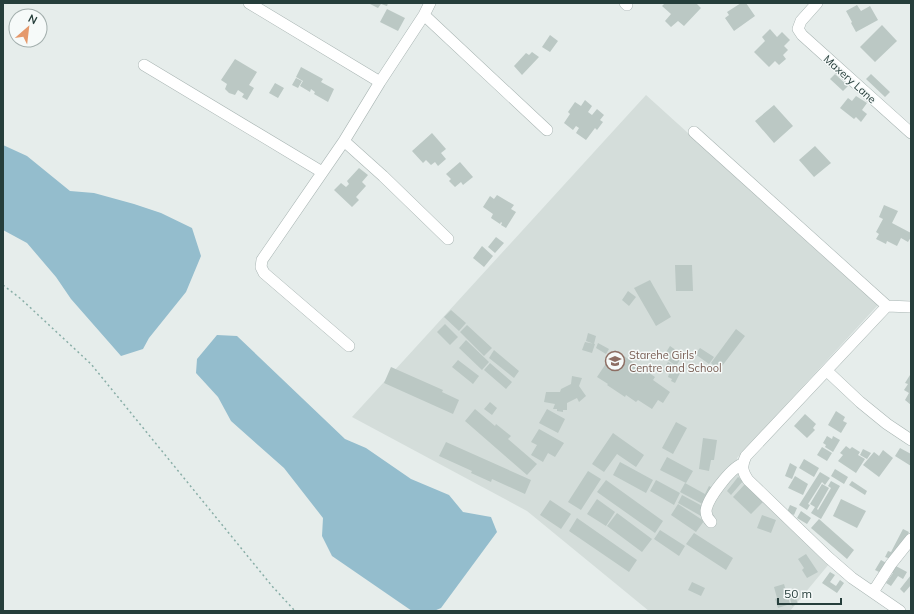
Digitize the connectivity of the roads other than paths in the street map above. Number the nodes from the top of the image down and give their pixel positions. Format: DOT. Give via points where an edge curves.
graph roads {
  1 [pos="249,3"];
  2 [pos="430,3"];
  3 [pos="817,3"];
  4 [pos="424,15"];
  5 [pos="144,65"];
  6 [pos="380,82"];
  7 [pos="547,130"];
  8 [pos="694,132"];
  9 [pos="911,133"];
  10 [pos="344,141"];
  11 [pos="322,172"];
  12 [pos="448,239"];
  13 [pos="887,306"];
  14 [pos="911,307"];
  15 [pos="349,346"];
  16 [pos="827,371"];
  17 [pos="911,440"];
  18 [pos="742,464"];
  19 [pos="711,522"];
  20 [pos="911,539"];
  21 [pos="873,592"];
  22 [pos="900,611"];
  1 -- 6 [label="street"];
  2 -- 4 [label="street"];
  3 -- 9 [label="street, Maxery Lane" via="801,21 798,29 802,35"];
  4 -- 6 [label="street"];
  4 -- 7 [label="street"];
  5 -- 11 [label="street"];
  6 -- 10 [label="street"];
  8 -- 13 [label="street"];
  10 -- 11 [label="street"];
  10 -- 12 [label="street"];
  11 -- 15 [label="street" via="266,253 261,267 273,282"];
  13 -- 14 [label="street"];
  13 -- 16 [label="street"];
  16 -- 17 [label="street" via="860,402"];
  16 -- 18 [label="street" via="746,456"];
  18 -- 19 [label="street" via="724,478 708,505 707,517"];
  18 -- 21 [label="street" via="748,480 829,558"];
  20 -- 21 [label="street"];
  21 -- 22 [label="street"];
}
